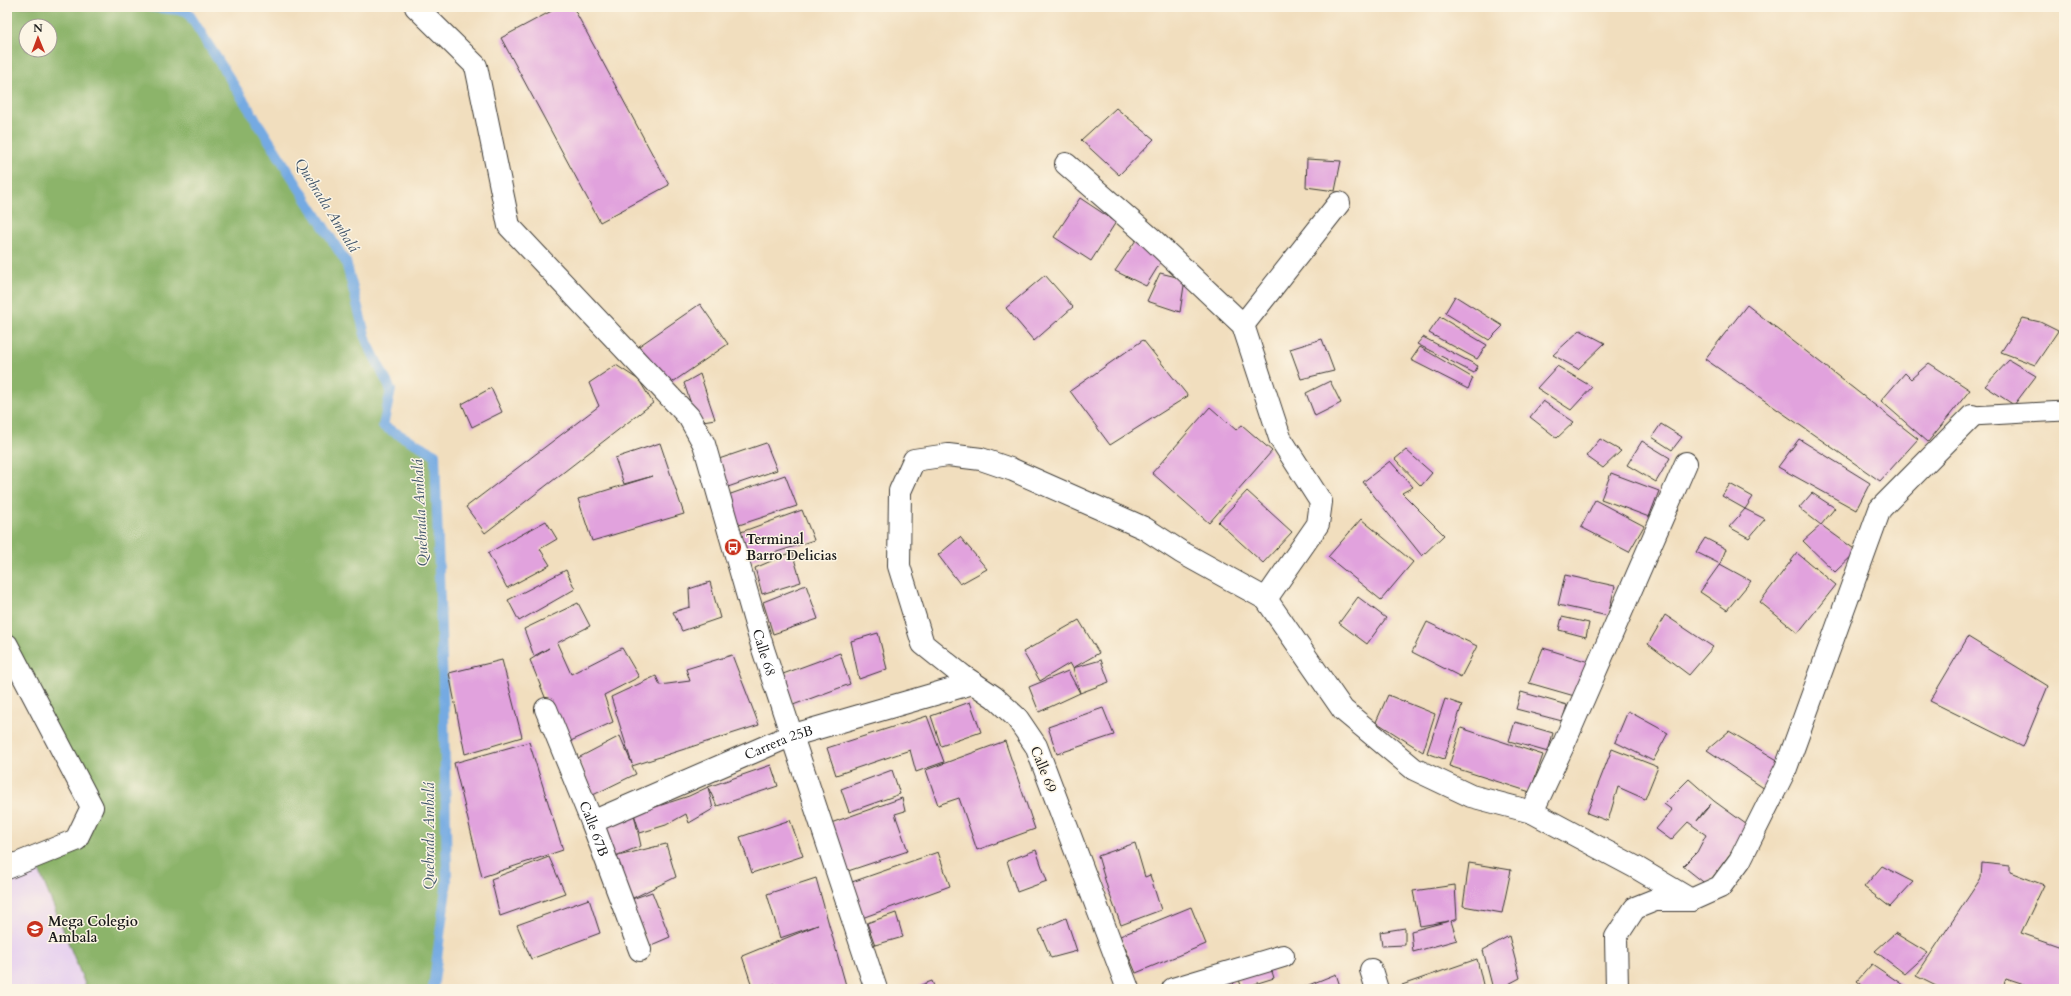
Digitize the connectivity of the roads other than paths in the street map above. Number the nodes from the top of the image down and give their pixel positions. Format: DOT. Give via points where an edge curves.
graph roads {
  1 [pos="416,7"];
  2 [pos="1066,164"];
  3 [pos="1339,204"];
  4 [pos="1243,325"];
  5 [pos="2064,411"];
  6 [pos="1972,416"];
  7 [pos="1686,463"];
  8 [pos="1266,599"];
  9 [pos="7,645"];
  10 [pos="973,683"];
  11 [pos="546,709"];
  12 [pos="790,736"];
  13 [pos="1532,812"];
  14 [pos="592,822"];
  15 [pos="7,868"];
  16 [pos="1691,900"];
  17 [pos="640,950"];
  18 [pos="1283,956"];
  19 [pos="876,989"];
  20 [pos="1128,989"];
  21 [pos="1173,989"];
  22 [pos="1617,989"];
  1 -- 12 [label="street, Calle 68" via="476,66 509,226 689,417 704,444 762,649"];
  2 -- 4 [label="street" via="1152,239"];
  3 -- 4 [label="street"];
  4 -- 8 [label="street" via="1280,438 1321,502 1318,524"];
  5 -- 6 [label="lane"];
  6 -- 16 [label="street" via="1880,509 1786,768 1740,860 1720,887"];
  7 -- 13 [label="street"];
  8 -- 10 [label="street, Calle 69" via="1181,552 1144,528 1013,470 981,459 948,455 914,460 900,491 898,566 923,644"];
  8 -- 13 [label="street" via="1343,710 1414,769 1471,796"];
  9 -- 15 [label="street" via="92,807 76,840"];
  10 -- 12 [label="street, Carrera 25B"];
  10 -- 20 [label="street, Calle 69" via="994,697 1016,718 1036,746"];
  11 -- 14 [label="street, Calle 67B"];
  12 -- 14 [label="street, Carrera 25B"];
  12 -- 19 [label="street, Calle 68"];
  13 -- 16 [label="street"];
  14 -- 17 [label="street, Calle 67B"];
  16 -- 22 [label="street" via="1655,900 1635,908 1616,937"];
  18 -- 21 [label="street"];
}
